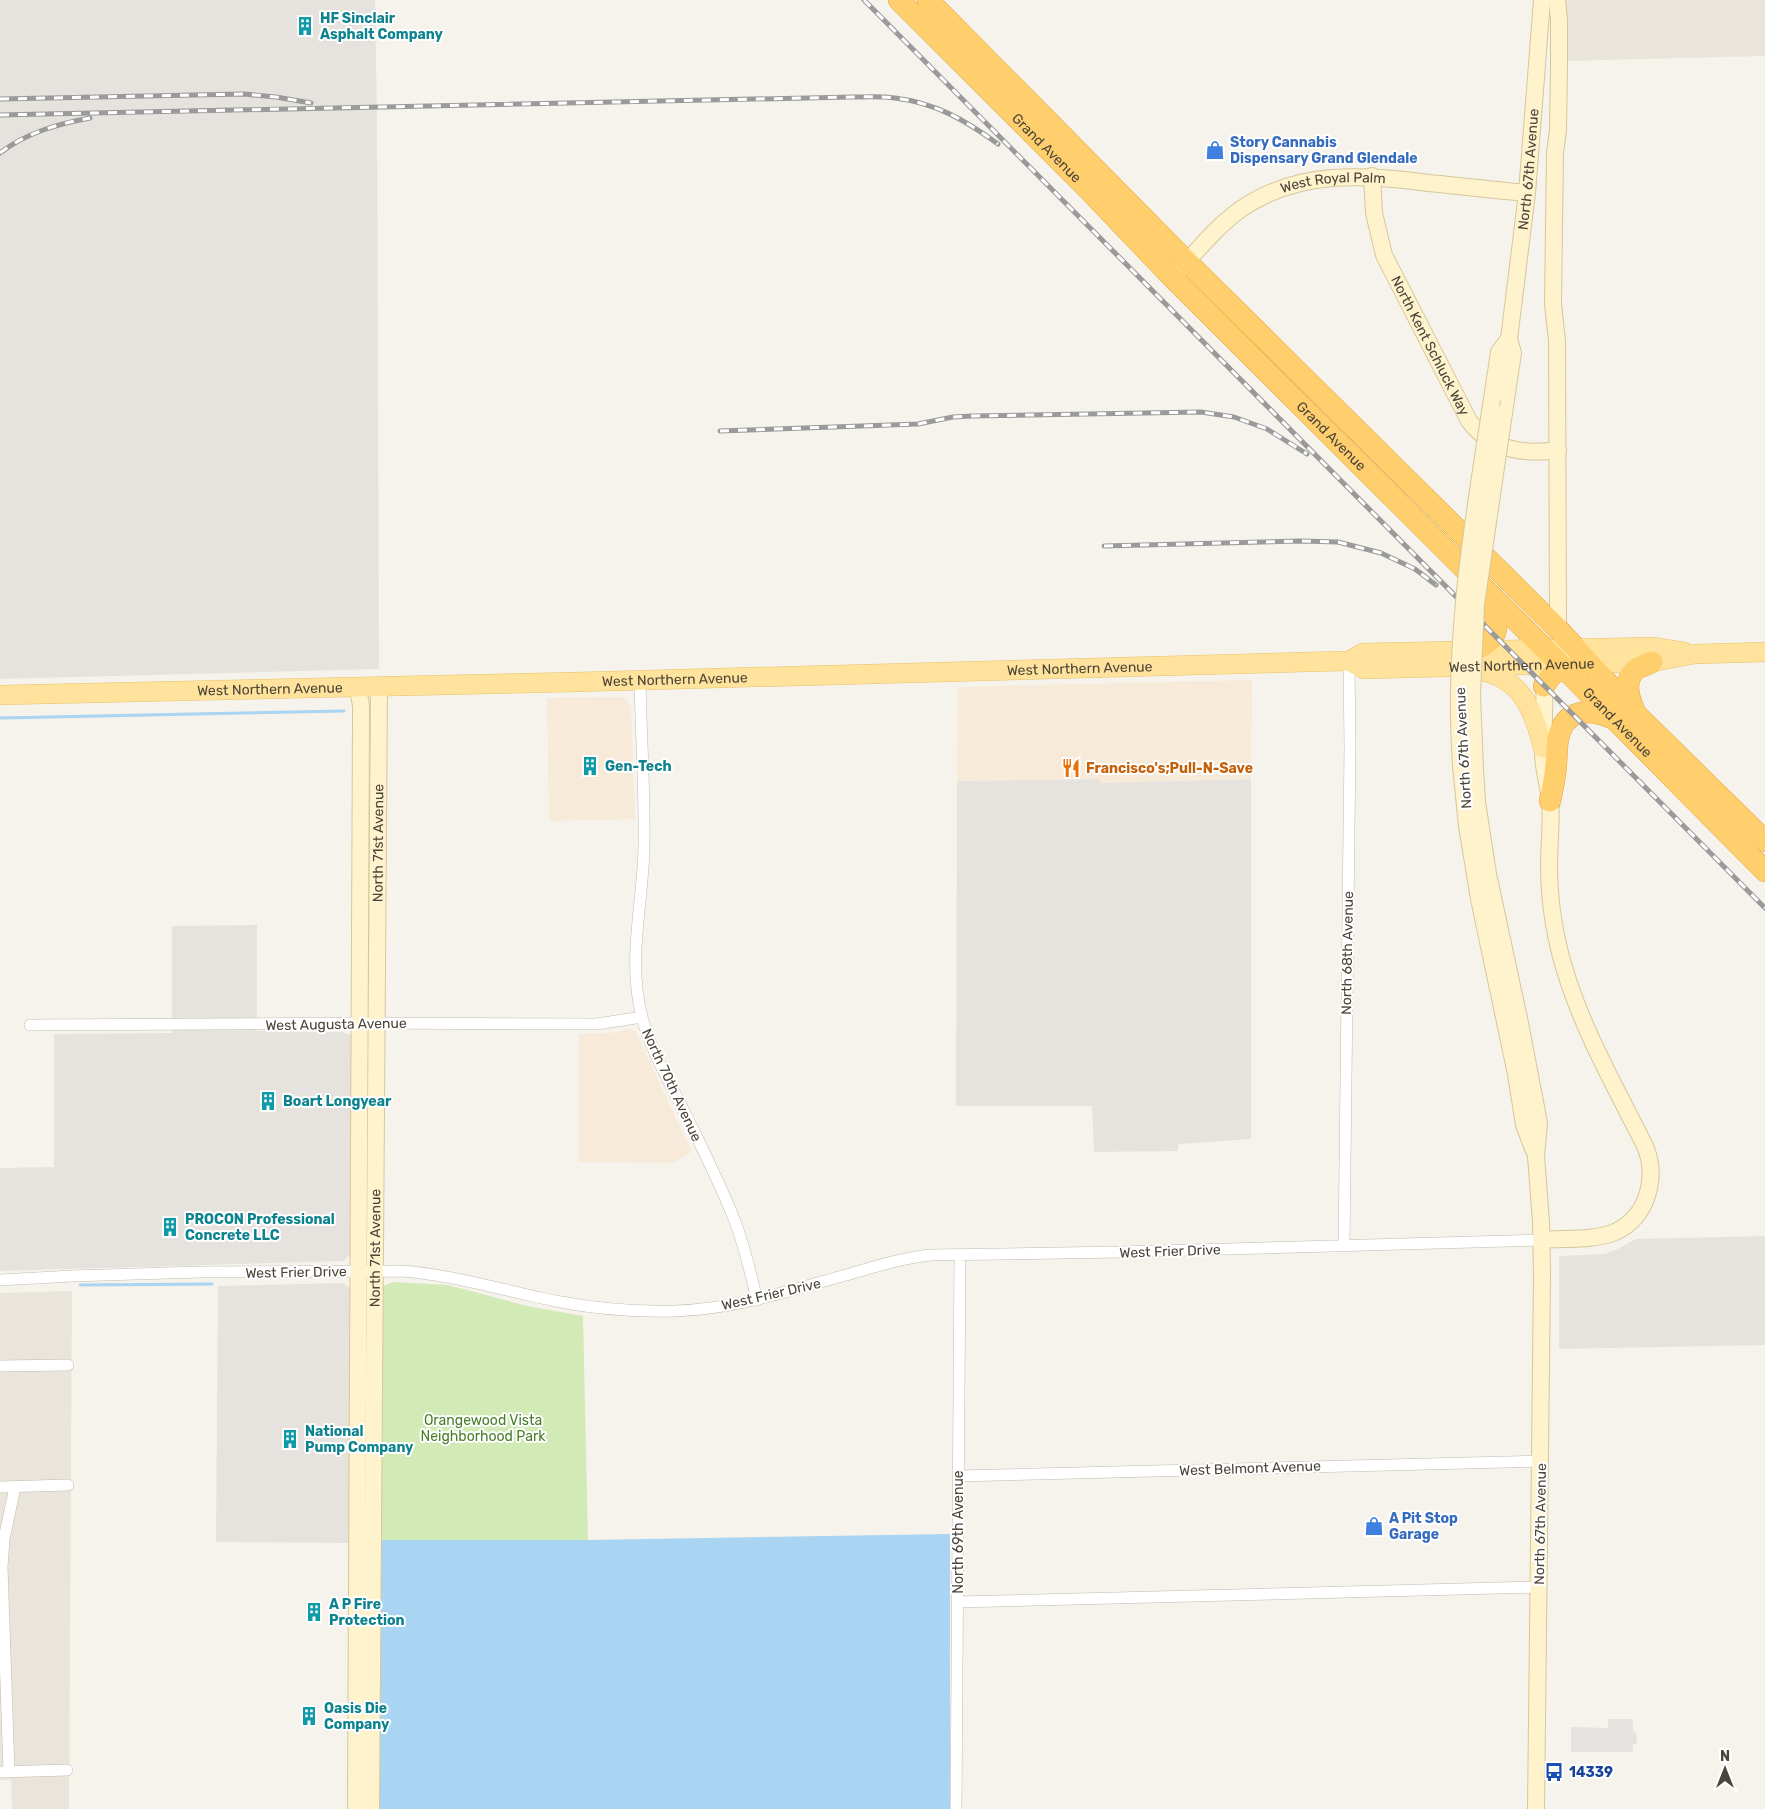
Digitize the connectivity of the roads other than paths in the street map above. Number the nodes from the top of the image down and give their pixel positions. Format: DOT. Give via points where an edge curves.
graph roads {
  1 [pos="899,0"];
  2 [pos="928,0"];
  3 [pos="1542,0"];
  4 [pos="1557,0"];
  5 [pos="984,71"];
  6 [pos="1372,176"];
  7 [pos="1527,193"];
  8 [pos="1187,262"];
  9 [pos="1172,277"];
  10 [pos="1509,339"];
  11 [pos="1558,450"];
  12 [pos="1469,574"];
  13 [pos="1558,629"];
  14 [pos="1575,648"];
  15 [pos="1468,651"];
  16 [pos="1765,652"];
  17 [pos="1696,654"];
  18 [pos="1349,661"];
  19 [pos="1652,662"];
  20 [pos="1446,667"];
  21 [pos="1552,667"];
  22 [pos="1596,671"];
  23 [pos="640,680"];
  24 [pos="379,687"];
  25 [pos="358,688"];
  26 [pos="0,696"];
  27 [pos="1636,714"];
  28 [pos="1612,718"];
  29 [pos="1543,748"];
  30 [pos="1468,768"];
  31 [pos="1550,801"];
  32 [pos="1765,841"];
  33 [pos="1765,871"];
  34 [pos="642,1017"];
  35 [pos="359,1023"];
  36 [pos="376,1023"];
  37 [pos="30,1025"];
  38 [pos="358,1171"];
  39 [pos="375,1171"];
  40 [pos="1542,1240"];
  41 [pos="1344,1246"];
  42 [pos="960,1256"];
  43 [pos="374,1270"];
  44 [pos="358,1271"];
  45 [pos="0,1280"];
  46 [pos="757,1300"];
  47 [pos="68,1365"];
  48 [pos="0,1366"];
  49 [pos="365,1403"];
  50 [pos="1541,1461"];
  51 [pos="958,1476"];
  52 [pos="68,1485"];
  53 [pos="0,1487"];
  54 [pos="15,1487"];
  55 [pos="1540,1587"];
  56 [pos="958,1602"];
  57 [pos="3,1651"];
  58 [pos="67,1770"];
  59 [pos="4,1772"];
  60 [pos="356,1809"];
  61 [pos="370,1809"];
  62 [pos="956,1809"];
  63 [pos="1536,1809"];
  1 -- 5 [label="highway, Grand Avenue"];
  2 -- 5 [label="highway, Grand Avenue"];
  3 -- 7 [label="main road, North 67th Avenue"];
  4 -- 11 [label="main road, North 67th Avenue" via="1558,130 1553,304 1557,341"];
  5 -- 8 [label="highway, Grand Avenue"];
  5 -- 9 [label="highway, Grand Avenue" via="1087,188"];
  6 -- 7 [label="main road, West Royal Palm"];
  6 -- 8 [label="main road, West Royal Palm" via="1313,180 1263,196 1227,220"];
  6 -- 11 [label="main road, North Kent Schluck Way" via="1374,213 1384,255 1469,421 1489,441 1500,446 1530,451"];
  7 -- 10 [label="main road, North 67th Avenue"];
  8 -- 9 [label="main road, West Royal Palm"];
  8 -- 13 [label="highway, Grand Avenue"];
  9 -- 12 [label="highway, Grand Avenue"];
  10 -- 30 [label="main road, North 67th Avenue, bridge" via="1513,353 1476,604"];
  10 -- 30 [label="main road, North 67th Avenue, bridge" via="1499,352 1461,624 1459,710"];
  11 -- 13 [label="main road, North 67th Avenue"];
  12 -- 15 [label="highway" via="1494,610 1497,622 1491,640 1481,648"];
  12 -- 21 [label="highway, Grand Avenue"];
  13 -- 14 [label="highway, Grand Avenue"];
  13 -- 21 [label="main road"];
  14 -- 17 [label="main road, West Northern Avenue" via="1652,646"];
  14 -- 21 [label="main road, West Northern Avenue"];
  14 -- 22 [label="highway, Grand Avenue"];
  15 -- 18 [label="main road, West Northern Avenue" via="1364,653"];
  15 -- 21 [label="main road, West Northern Avenue"];
  16 -- 17 [label="main road, West Northern Avenue"];
  17 -- 19 [label="main road, West Northern Avenue"];
  18 -- 20 [label="main road, West Northern Avenue" via="1364,668"];
  18 -- 23 [label="main road, West Northern Avenue"];
  18 -- 41 [label="street, North 68th Avenue"];
  19 -- 22 [label="main road, West Northern Avenue"];
  19 -- 27 [label="highway" via="1635,670 1629,682 1630,702"];
  20 -- 21 [label="main road, West Northern Avenue" via="1524,665 1540,657"];
  20 -- 29 [label="main road" via="1494,675 1512,685 1532,712"];
  21 -- 22 [label="highway"];
  21 -- 28 [label="highway, Grand Avenue"];
  21 -- 29 [label="main road"];
  22 -- 27 [label="highway, Grand Avenue"];
  23 -- 24 [label="main road, West Northern Avenue"];
  23 -- 34 [label="street, North 70th Avenue" via="644,846 634,964"];
  24 -- 25 [label="main road, West Northern Avenue"];
  24 -- 36 [label="main road, North 71st Avenue"];
  25 -- 26 [label="main road, West Northern Avenue"];
  25 -- 35 [label="main road, North 71st Avenue" via="361,706"];
  27 -- 32 [label="highway, Grand Avenue"];
  28 -- 31 [label="highway" via="1584,711 1564,725 1558,740"];
  28 -- 33 [label="highway, Grand Avenue"];
  29 -- 31 [label="main road"];
  30 -- 40 [label="main road, North 67th Avenue" via="1539,1123 1536,1156"];
  31 -- 40 [label="main road" via="1549,882 1566,973 1594,1044 1645,1146 1652,1173 1645,1202 1633,1218 1615,1232 1593,1237"];
  34 -- 36 [label="street, West Augusta Avenue" via="597,1024"];
  34 -- 46 [label="street, North 70th Avenue" via="657,1057 736,1222"];
  35 -- 36 [label="street, West Augusta Avenue"];
  35 -- 37 [label="street, West Augusta Avenue"];
  35 -- 38 [label="main road, North 71st Avenue"];
  36 -- 39 [label="main road, North 71st Avenue"];
  38 -- 39 [label="main road"];
  38 -- 44 [label="main road, North 71st Avenue"];
  39 -- 43 [label="main road, North 71st Avenue"];
  40 -- 41 [label="street, West Frier Drive"];
  40 -- 50 [label="main road, North 67th Avenue"];
  41 -- 42 [label="street, West Frier Drive"];
  42 -- 46 [label="street, West Frier Drive" via="903,1259"];
  42 -- 51 [label="street, North 69th Avenue"];
  43 -- 44 [label="street, West Frier Drive"];
  43 -- 46 [label="street, West Frier Drive" via="445,1276 561,1302 612,1309 690,1310"];
  43 -- 49 [label="main road, North 71st Avenue"];
  44 -- 45 [label="street, West Frier Drive" via="200,1272"];
  44 -- 49 [label="main road, North 71st Avenue"];
  47 -- 48 [label="street"];
  49 -- 60 [label="main road, North 71st Avenue"];
  49 -- 61 [label="main road, North 71st Avenue"];
  50 -- 51 [label="street, West Belmont Avenue"];
  50 -- 55 [label="main road, North 67th Avenue"];
  51 -- 56 [label="street, North 69th Avenue"];
  52 -- 54 [label="street"];
  53 -- 54 [label="street"];
  54 -- 57 [label="street" via="3,1553"];
  55 -- 56 [label="street"];
  55 -- 63 [label="main road, North 67th Avenue"];
  56 -- 62 [label="street, North 69th Avenue"];
  57 -- 59 [label="street"];
  58 -- 59 [label="street"];
}
